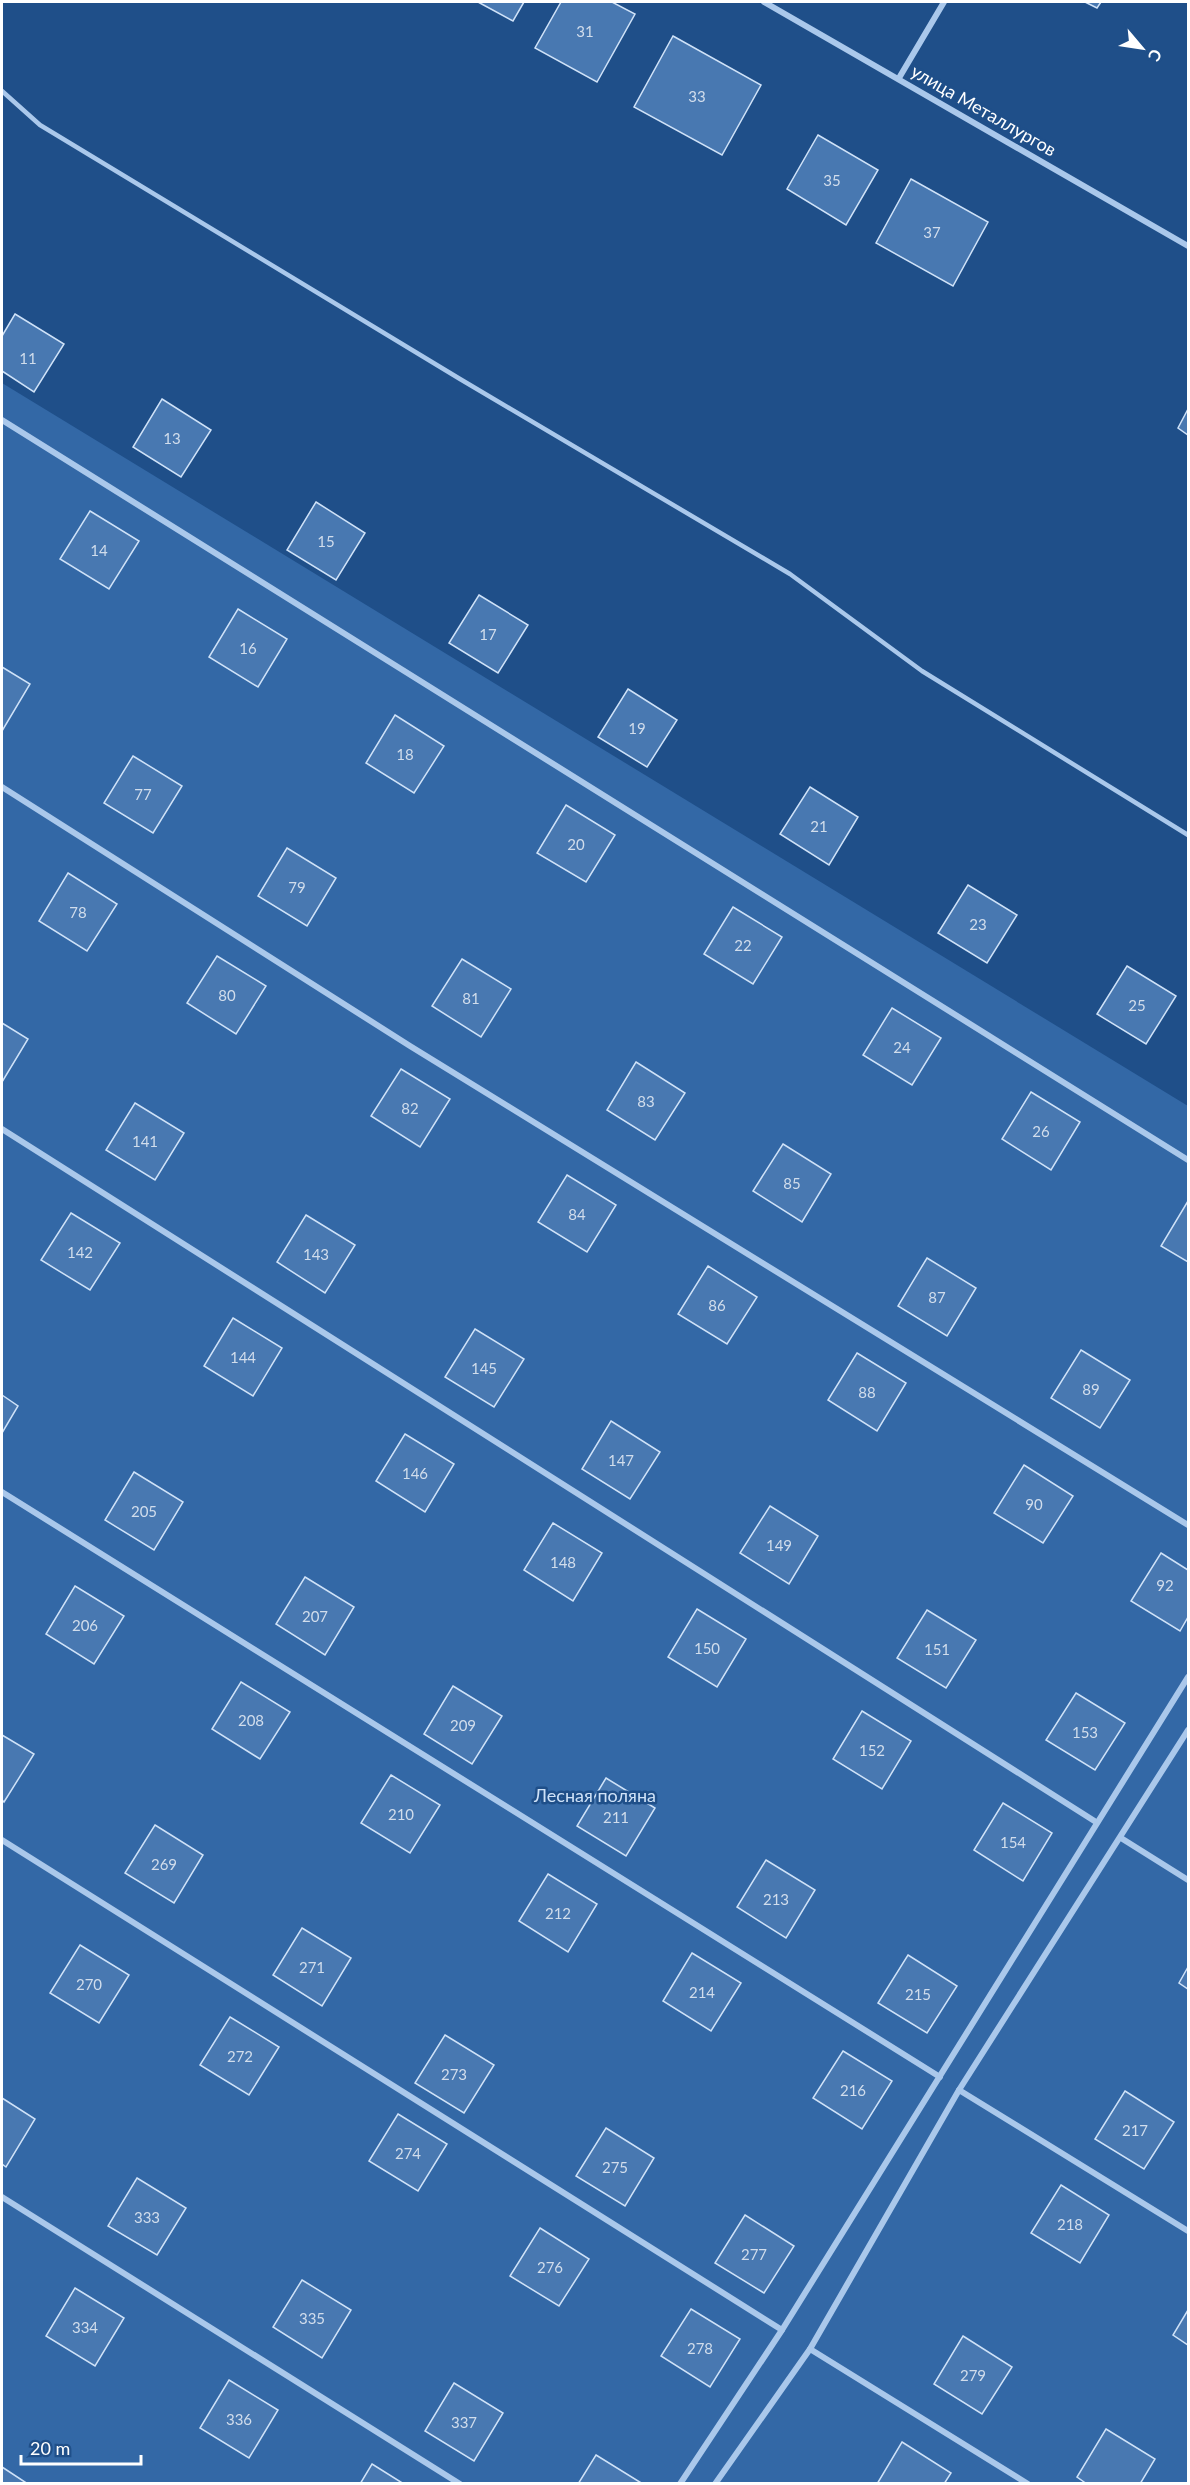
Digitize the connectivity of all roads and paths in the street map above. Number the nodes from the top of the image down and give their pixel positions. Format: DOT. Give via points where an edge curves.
graph roads {
  1 [pos="764,2"];
  2 [pos="944,2"];
  3 [pos="898,78"];
  4 [pos="2,91"];
  5 [pos="1188,246"];
  6 [pos="2,420"];
  7 [pos="2,787"];
  8 [pos="1188,835"];
  9 [pos="2,1129"];
  10 [pos="1188,1160"];
  11 [pos="2,1492"];
  12 [pos="1188,1526"];
  13 [pos="1188,1677"];
  14 [pos="1188,1730"];
  15 [pos="1096,1822"];
  16 [pos="1121,1838"];
  17 [pos="2,1840"];
  18 [pos="1188,1880"];
  19 [pos="940,2077"];
  20 [pos="959,2090"];
  21 [pos="2,2197"];
  22 [pos="1188,2231"];
  23 [pos="783,2330"];
  24 [pos="810,2349"];
  25 [pos="460,2484"];
  26 [pos="680,2484"];
  27 [pos="715,2484"];
  28 [pos="1028,2484"];
  1 -- 3 [label="street, улица Металлургов"];
  2 -- 3 [label="street"];
  3 -- 5 [label="street, улица Металлургов"];
  4 -- 8 [label="lane" via="40,125 790,574 922,671"];
  6 -- 10 [label="street"];
  7 -- 12 [label="street" via="410,1046"];
  9 -- 15 [label="street"];
  11 -- 19 [label="street"];
  13 -- 15 [label="street"];
  14 -- 16 [label="street"];
  15 -- 19 [label="street"];
  16 -- 18 [label="street"];
  16 -- 20 [label="street"];
  17 -- 23 [label="street"];
  19 -- 23 [label="street"];
  20 -- 22 [label="street"];
  20 -- 24 [label="street"];
  21 -- 25 [label="street"];
  23 -- 26 [label="street"];
  24 -- 27 [label="street"];
  24 -- 28 [label="street"];
}
